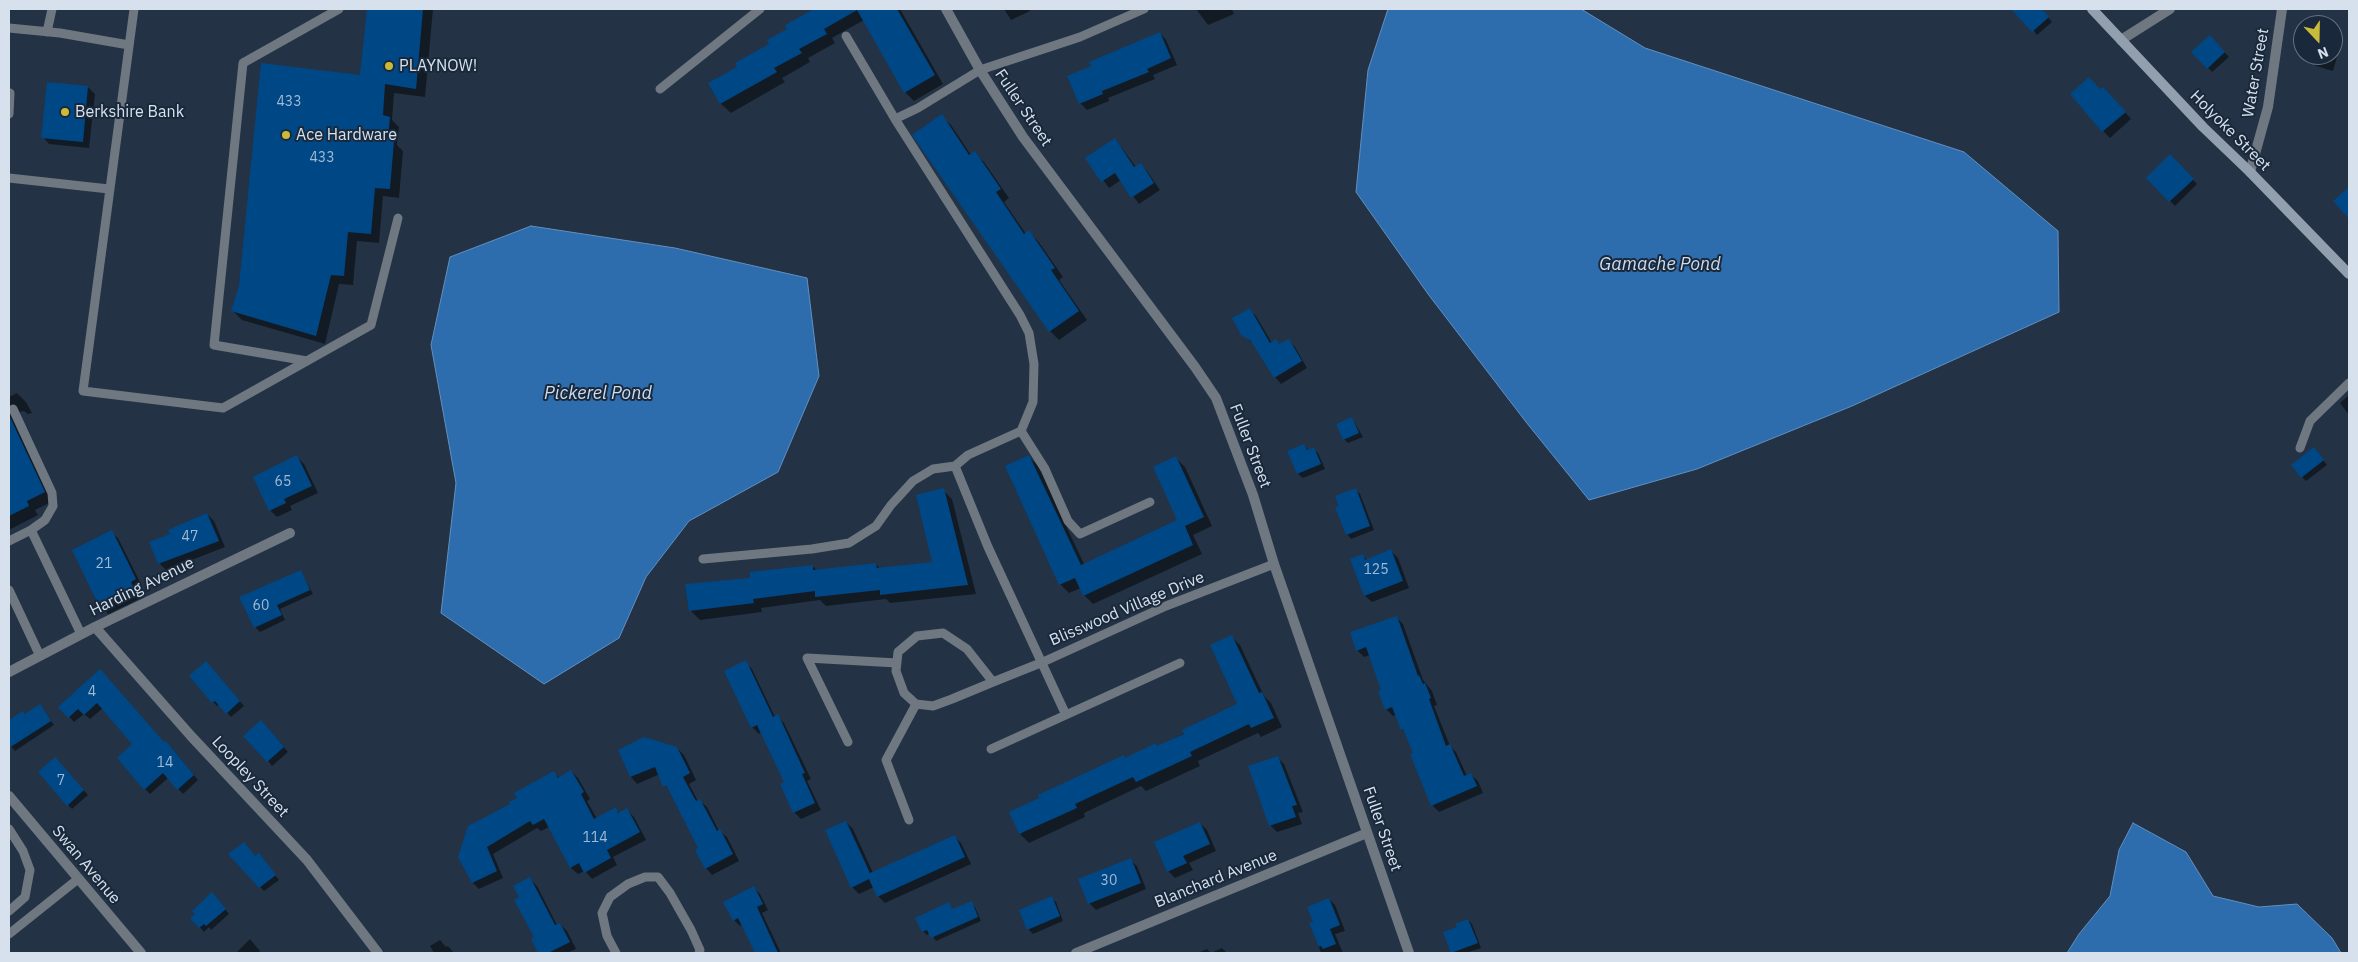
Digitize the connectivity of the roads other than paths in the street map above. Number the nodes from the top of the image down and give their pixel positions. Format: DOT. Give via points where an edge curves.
graph roads {
  1 [pos="52,9"];
  2 [pos="134,9"];
  3 [pos="339,9"];
  4 [pos="760,9"];
  5 [pos="946,9"];
  6 [pos="1144,9"];
  7 [pos="2092,9"];
  8 [pos="2170,9"];
  9 [pos="2282,9"];
  10 [pos="9,28"];
  11 [pos="47,32"];
  12 [pos="846,36"];
  13 [pos="2121,40"];
  14 [pos="129,45"];
  15 [pos="980,70"];
  16 [pos="660,89"];
  17 [pos="10,93"];
  18 [pos="9,114"];
  19 [pos="895,119"];
  20 [pos="2250,172"];
  21 [pos="9,178"];
  22 [pos="109,188"];
  23 [pos="398,218"];
  24 [pos="2349,274"];
  25 [pos="307,361"];
  26 [pos="2349,383"];
  27 [pos="13,409"];
  28 [pos="1021,431"];
  29 [pos="2300,448"];
  30 [pos="955,466"];
  31 [pos="1150,502"];
  32 [pos="30,530"];
  33 [pos="290,533"];
  34 [pos="9,541"];
  35 [pos="703,560"];
  36 [pos="1274,564"];
  37 [pos="9,590"];
  38 [pos="95,627"];
  39 [pos="81,634"];
  40 [pos="40,656"];
  41 [pos="1043,662"];
  42 [pos="897,663"];
  43 [pos="1180,663"];
  44 [pos="9,672"];
  45 [pos="993,682"];
  46 [pos="916,704"];
  47 [pos="1066,715"];
  48 [pos="848,742"];
  49 [pos="991,749"];
  50 [pos="9,796"];
  51 [pos="908,820"];
  52 [pos="9,829"];
  53 [pos="1367,833"];
  54 [pos="78,879"];
  55 [pos="9,911"];
  56 [pos="10,932"];
  57 [pos="142,953"];
  58 [pos="378,953"];
  59 [pos="616,953"];
  60 [pos="699,953"];
  61 [pos="1076,953"];
  62 [pos="1409,953"];
  1 -- 11 [label="lane"];
  2 -- 14 [label="lane"];
  3 -- 25 [label="lane" via="243,63 214,345"];
  4 -- 16 [label="lane"];
  5 -- 15 [label="street, Fuller Street"];
  6 -- 15 [label="lane" via="1080,37"];
  7 -- 13 [label="main road, Holyoke Street"];
  8 -- 13 [label="street"];
  9 -- 20 [label="street, Water Street" via="2268,107"];
  10 -- 11 [label="lane"];
  11 -- 14 [label="lane"];
  12 -- 19 [label="lane"];
  13 -- 20 [label="main road, Holyoke Street"];
  14 -- 22 [label="lane"];
  15 -- 19 [label="lane"];
  15 -- 36 [label="street, Fuller Street" via="1024,137 1216,398 1253,495"];
  17 -- 18 [label="lane"];
  19 -- 28 [label="lane" via="1029,333 1034,364 1033,402"];
  20 -- 24 [label="main road, Holyoke Street"];
  21 -- 22 [label="lane"];
  22 -- 25 [label="lane" via="83,391 223,408"];
  23 -- 25 [label="lane" via="371,326"];
  26 -- 29 [label="lane" via="2310,421"];
  27 -- 32 [label="lane" via="52,493 53,506 45,520"];
  28 -- 30 [label="lane" via="968,455"];
  28 -- 31 [label="lane" via="1045,469 1068,521 1080,534"];
  30 -- 35 [label="lane" via="933,469 913,481 876,526 849,543"];
  30 -- 41 [label="lane" via="988,547"];
  32 -- 34 [label="lane"];
  32 -- 39 [label="lane"];
  33 -- 38 [label="street, Harding Avenue"];
  36 -- 41 [label="lane, Blisswood Village Drive" via="1166,606"];
  36 -- 53 [label="street, Fuller Street"];
  37 -- 40 [label="lane"];
  38 -- 39 [label="street, Harding Avenue"];
  38 -- 58 [label="street, Loopley Street" via="307,860"];
  39 -- 40 [label="street, Harding Avenue"];
  40 -- 44 [label="street, Harding Avenue"];
  41 -- 45 [label="lane, Blisswood Village Drive"];
  41 -- 47 [label="lane"];
  42 -- 45 [label="lane" via="898,652 917,636 943,633 966,649"];
  42 -- 46 [label="lane" via="896,671 904,693"];
  42 -- 48 [label="lane" via="807,658"];
  43 -- 47 [label="lane"];
  45 -- 46 [label="lane, Blisswood Village Drive" via="933,706"];
  46 -- 51 [label="lane" via="886,760"];
  47 -- 49 [label="lane"];
  50 -- 54 [label="street, Swan Avenue"];
  52 -- 55 [label="lane" via="23,850 30,870 25,897"];
  53 -- 61 [label="street, Blanchard Avenue"];
  53 -- 62 [label="street, Fuller Street"];
  54 -- 56 [label="lane"];
  54 -- 57 [label="street, Swan Avenue"];
  59 -- 60 [label="lane" via="607,936 602,914 610,897 628,884 645,877 658,877 691,930"];
}
